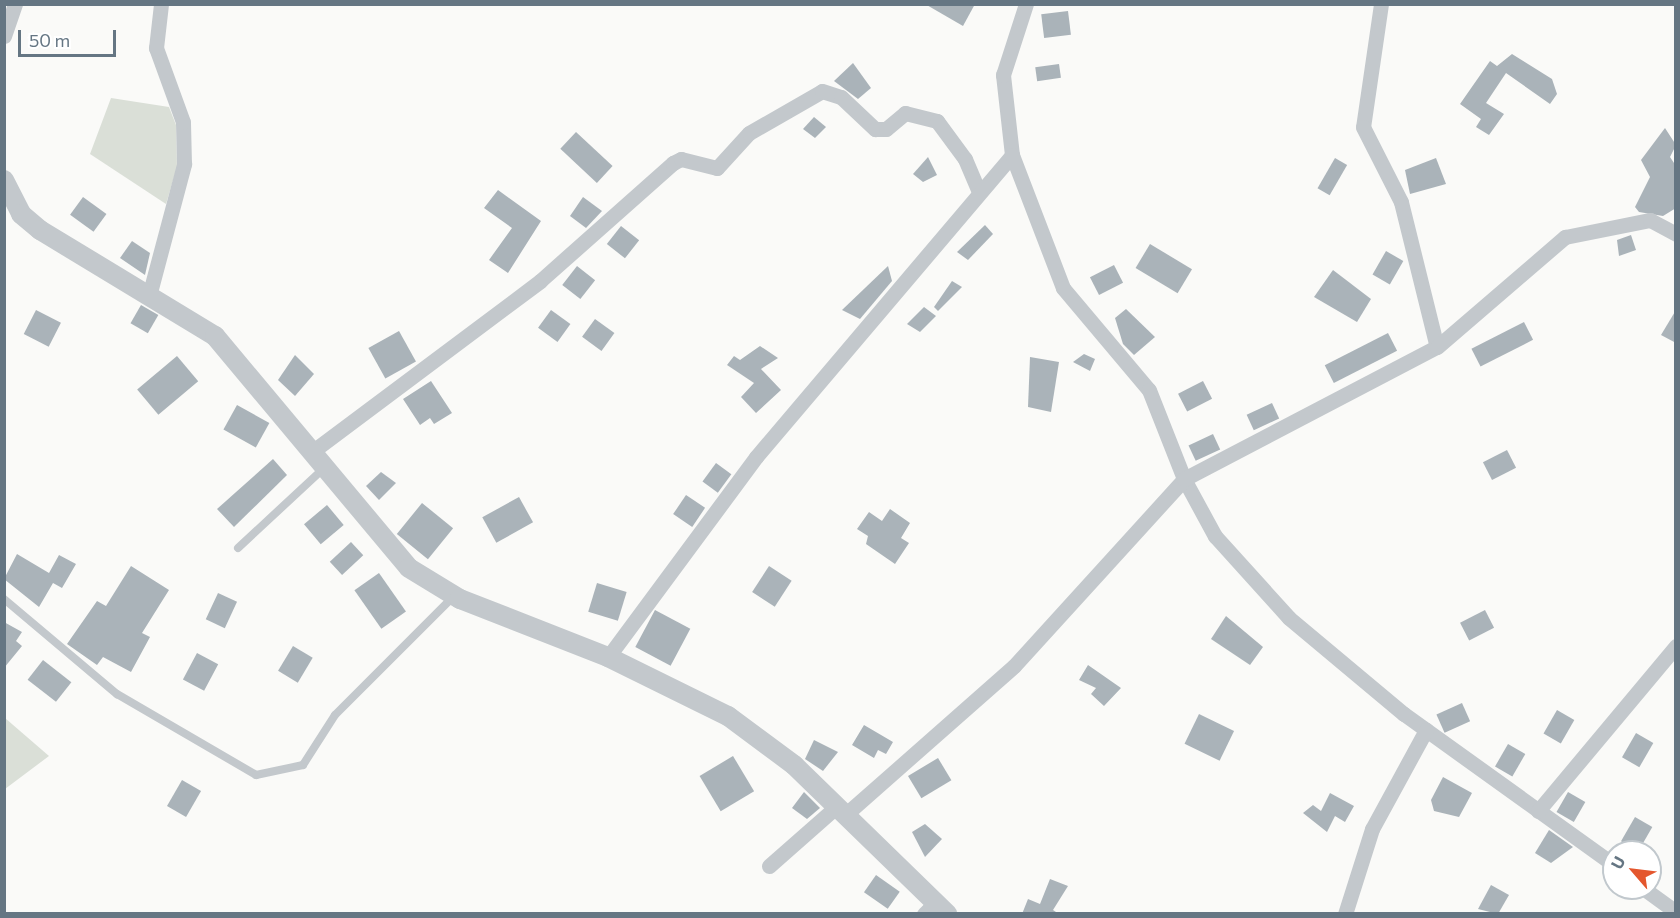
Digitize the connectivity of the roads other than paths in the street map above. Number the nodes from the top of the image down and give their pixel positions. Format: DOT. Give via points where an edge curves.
graph roads {
  1 [pos="15,4"];
  2 [pos="160,4"];
  3 [pos="1026,4"];
  4 [pos="1381,4"];
  5 [pos="4,36"];
  6 [pos="1012,155"];
  7 [pos="4,180"];
  8 [pos="979,192"];
  9 [pos="1676,234"];
  10 [pos="149,296"];
  11 [pos="1437,347"];
  12 [pos="313,451"];
  13 [pos="326,467"];
  14 [pos="1184,479"];
  15 [pos="238,548"];
  16 [pos="454,596"];
  17 [pos="4,598"];
  18 [pos="1676,646"];
  19 [pos="608,657"];
  20 [pos="1426,730"];
  21 [pos="841,810"];
  22 [pos="1538,811"];
  23 [pos="1602,857"];
  24 [pos="769,866"];
  25 [pos="1660,900"];
  26 [pos="936,910"];
  27 [pos="1676,912"];
  28 [pos="1345,914"];
  1 -- 5 [label="street"];
  2 -- 10 [label="street" via="156,48 183,122 184,164"];
  3 -- 6 [label="street" via="1003,75"];
  4 -- 11 [label="street" via="1363,127 1401,202"];
  6 -- 8 [label="street"];
  6 -- 14 [label="street" via="1063,288 1149,390"];
  7 -- 10 [label="street" via="21,213 40,231"];
  8 -- 12 [label="street" via="965,159 937,121 905,113 886,129 875,129 841,97 822,91 749,133 717,168 681,159 673,163 540,281"];
  8 -- 19 [label="street" via="756,457"];
  9 -- 11 [label="street" via="1650,220 1565,237"];
  10 -- 12 [label="street" via="215,336"];
  11 -- 14 [label="street"];
  12 -- 13 [label="street"];
  13 -- 15 [label="lane"];
  13 -- 16 [label="street" via="409,568"];
  14 -- 20 [label="street" via="1215,536 1289,618"];
  14 -- 21 [label="street" via="1014,666"];
  16 -- 17 [label="lane" via="335,715 303,765 256,775 117,694"];
  16 -- 19 [label="street"];
  18 -- 22 [label="street"];
  19 -- 21 [label="street" via="728,716 768,742"];
  20 -- 22 [label="street"];
  20 -- 28 [label="street" via="1372,829"];
  21 -- 24 [label="street"];
  21 -- 26 [label="street"];
  22 -- 23 [label="street"];
  25 -- 27 [label="street"];
}
